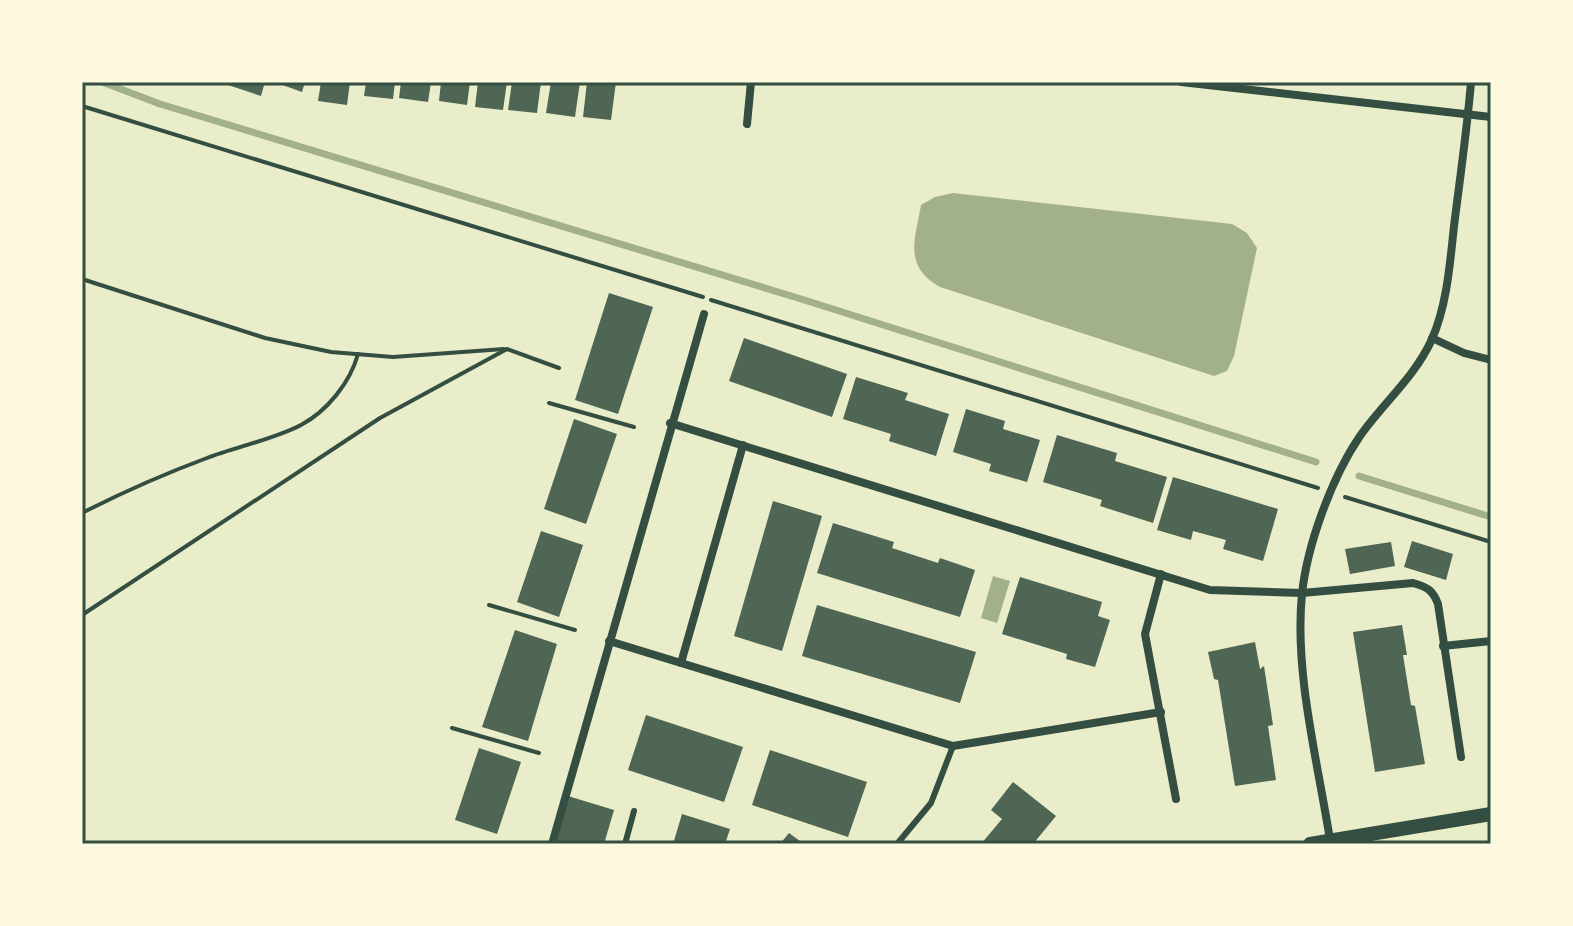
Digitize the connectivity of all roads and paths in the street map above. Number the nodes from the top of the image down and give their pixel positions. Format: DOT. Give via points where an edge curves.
graph roads {
  1 [pos="751,82"];
  2 [pos="1181,82"];
  3 [pos="1471,82"];
  4 [pos="82,106"];
  5 [pos="1468,114"];
  6 [pos="1491,117"];
  7 [pos="747,124"];
  8 [pos="82,279"];
  9 [pos="704,314"];
  10 [pos="1432,338"];
  11 [pos="507,349"];
  12 [pos="358,354"];
  13 [pos="1491,360"];
  14 [pos="559,368"];
  15 [pos="549,403"];
  16 [pos="670,423"];
  17 [pos="634,427"];
  18 [pos="743,445"];
  19 [pos="1330,492"];
  20 [pos="82,513"];
  21 [pos="1491,542"];
  22 [pos="1161,574"];
  23 [pos="1302,593"];
  24 [pos="489,605"];
  25 [pos="82,615"];
  26 [pos="575,630"];
  27 [pos="609,641"];
  28 [pos="1491,641"];
  29 [pos="1443,646"];
  30 [pos="681,663"];
  31 [pos="1161,712"];
  32 [pos="452,728"];
  33 [pos="953,746"];
  34 [pos="539,753"];
  35 [pos="1461,757"];
  36 [pos="1176,799"];
  37 [pos="634,811"];
  38 [pos="1491,814"];
  39 [pos="1331,842"];
  40 [pos="552,844"];
  41 [pos="625,844"];
  42 [pos="897,844"];
  43 [pos="1310,844"];
  1 -- 7 [label="street"];
  2 -- 5 [label="street"];
  3 -- 5 [label="street"];
  4 -- 19 [label="path"];
  5 -- 6 [label="street"];
  5 -- 10 [label="street" via="1449,264"];
  8 -- 12 [label="path" via="265,338"];
  9 -- 16 [label="street"];
  10 -- 13 [label="street"];
  10 -- 19 [label="street" via="1405,382 1360,436"];
  11 -- 12 [label="path" via="393,357"];
  11 -- 14 [label="path"];
  11 -- 25 [label="path" via="380,418"];
  12 -- 20 [label="path" via="354,370 331,402 301,425 155,479"];
  15 -- 17 [label="path"];
  16 -- 18 [label="street"];
  16 -- 27 [label="street"];
  18 -- 22 [label="street"];
  18 -- 30 [label="street"];
  19 -- 21 [label="path"];
  19 -- 23 [label="street"];
  22 -- 23 [label="street" via="1210,590"];
  22 -- 31 [label="street" via="1145,634"];
  23 -- 29 [label="street" via="1424,586 1438,604"];
  23 -- 39 [label="street" via="1303,675"];
  24 -- 26 [label="path"];
  27 -- 30 [label="street"];
  27 -- 40 [label="street"];
  28 -- 29 [label="street"];
  29 -- 35 [label="street"];
  30 -- 33 [label="street"];
  31 -- 33 [label="street"];
  31 -- 36 [label="street"];
  32 -- 34 [label="path"];
  33 -- 42 [label="lane" via="931,803"];
  37 -- 41 [label="lane"];
  38 -- 39 [label="street"];
  39 -- 43 [label="street"];
}
